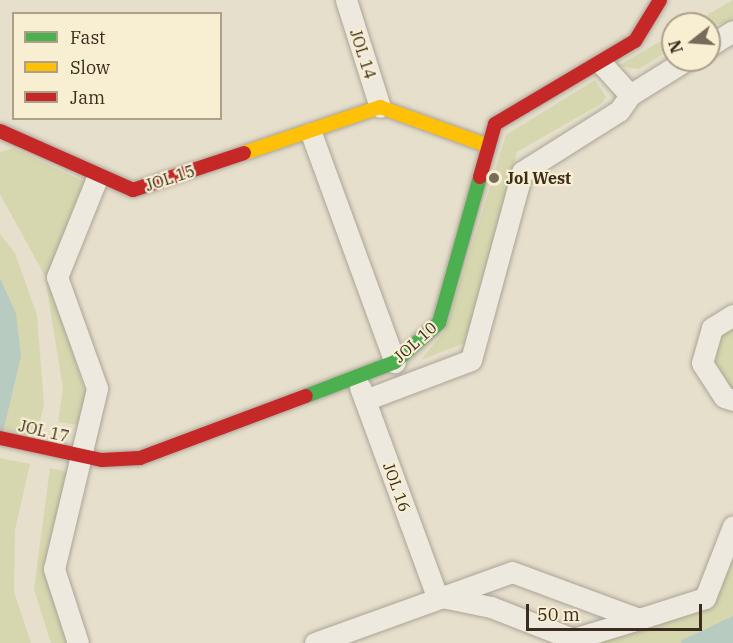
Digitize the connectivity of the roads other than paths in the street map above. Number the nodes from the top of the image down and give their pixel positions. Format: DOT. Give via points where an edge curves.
graph roads {
  1 [pos="346,0"];
  2 [pos="660,0"];
  3 [pos="602,64"];
  4 [pos="667,72"];
  5 [pos="630,95"];
  6 [pos="380,107"];
  7 [pos="0,131"];
  8 [pos="311,133"];
  9 [pos="486,145"];
  10 [pos="96,178"];
  11 [pos="733,315"];
  12 [pos="395,362"];
  13 [pos="356,378"];
  14 [pos="365,400"];
  15 [pos="733,400"];
  16 [pos="0,438"];
  17 [pos="82,457"];
  18 [pos="733,526"];
  19 [pos="437,596"];
  20 [pos="639,620"];
  21 [pos="78,643"];
  22 [pos="315,643"];
  1 -- 6 [label="street, JOL 14"];
  2 -- 3 [label="street, JOL 10" via="635,40"];
  3 -- 5 [label="street"];
  3 -- 9 [label="street, JOL 10" via="495,124"];
  4 -- 5 [label="street, JOL 10"];
  5 -- 14 [label="street, JOL 10" via="619,111 522,172 471,360"];
  6 -- 8 [label="street, JOL 15"];
  6 -- 9 [label="street"];
  7 -- 10 [label="street, JOL 15"];
  8 -- 10 [label="street, JOL 15" via="133,190"];
  8 -- 12 [label="street"];
  9 -- 12 [label="street, JOL 10" via="439,323"];
  10 -- 17 [label="street" via="57,277 98,388"];
  11 -- 15 [label="street" via="712,328 702,363 724,397"];
  12 -- 13 [label="street, JOL 10"];
  13 -- 14 [label="street, JOL 16"];
  13 -- 17 [label="street, JOL 10" via="140,458"];
  14 -- 19 [label="street, JOL 16"];
  16 -- 17 [label="street, JOL 17"];
  17 -- 21 [label="street" via="54,569"];
  18 -- 20 [label="street" via="705,598"];
  19 -- 20 [label="street" via="491,607 573,639"];
  19 -- 20 [label="street" via="512,572"];
  19 -- 22 [label="street"];
}
